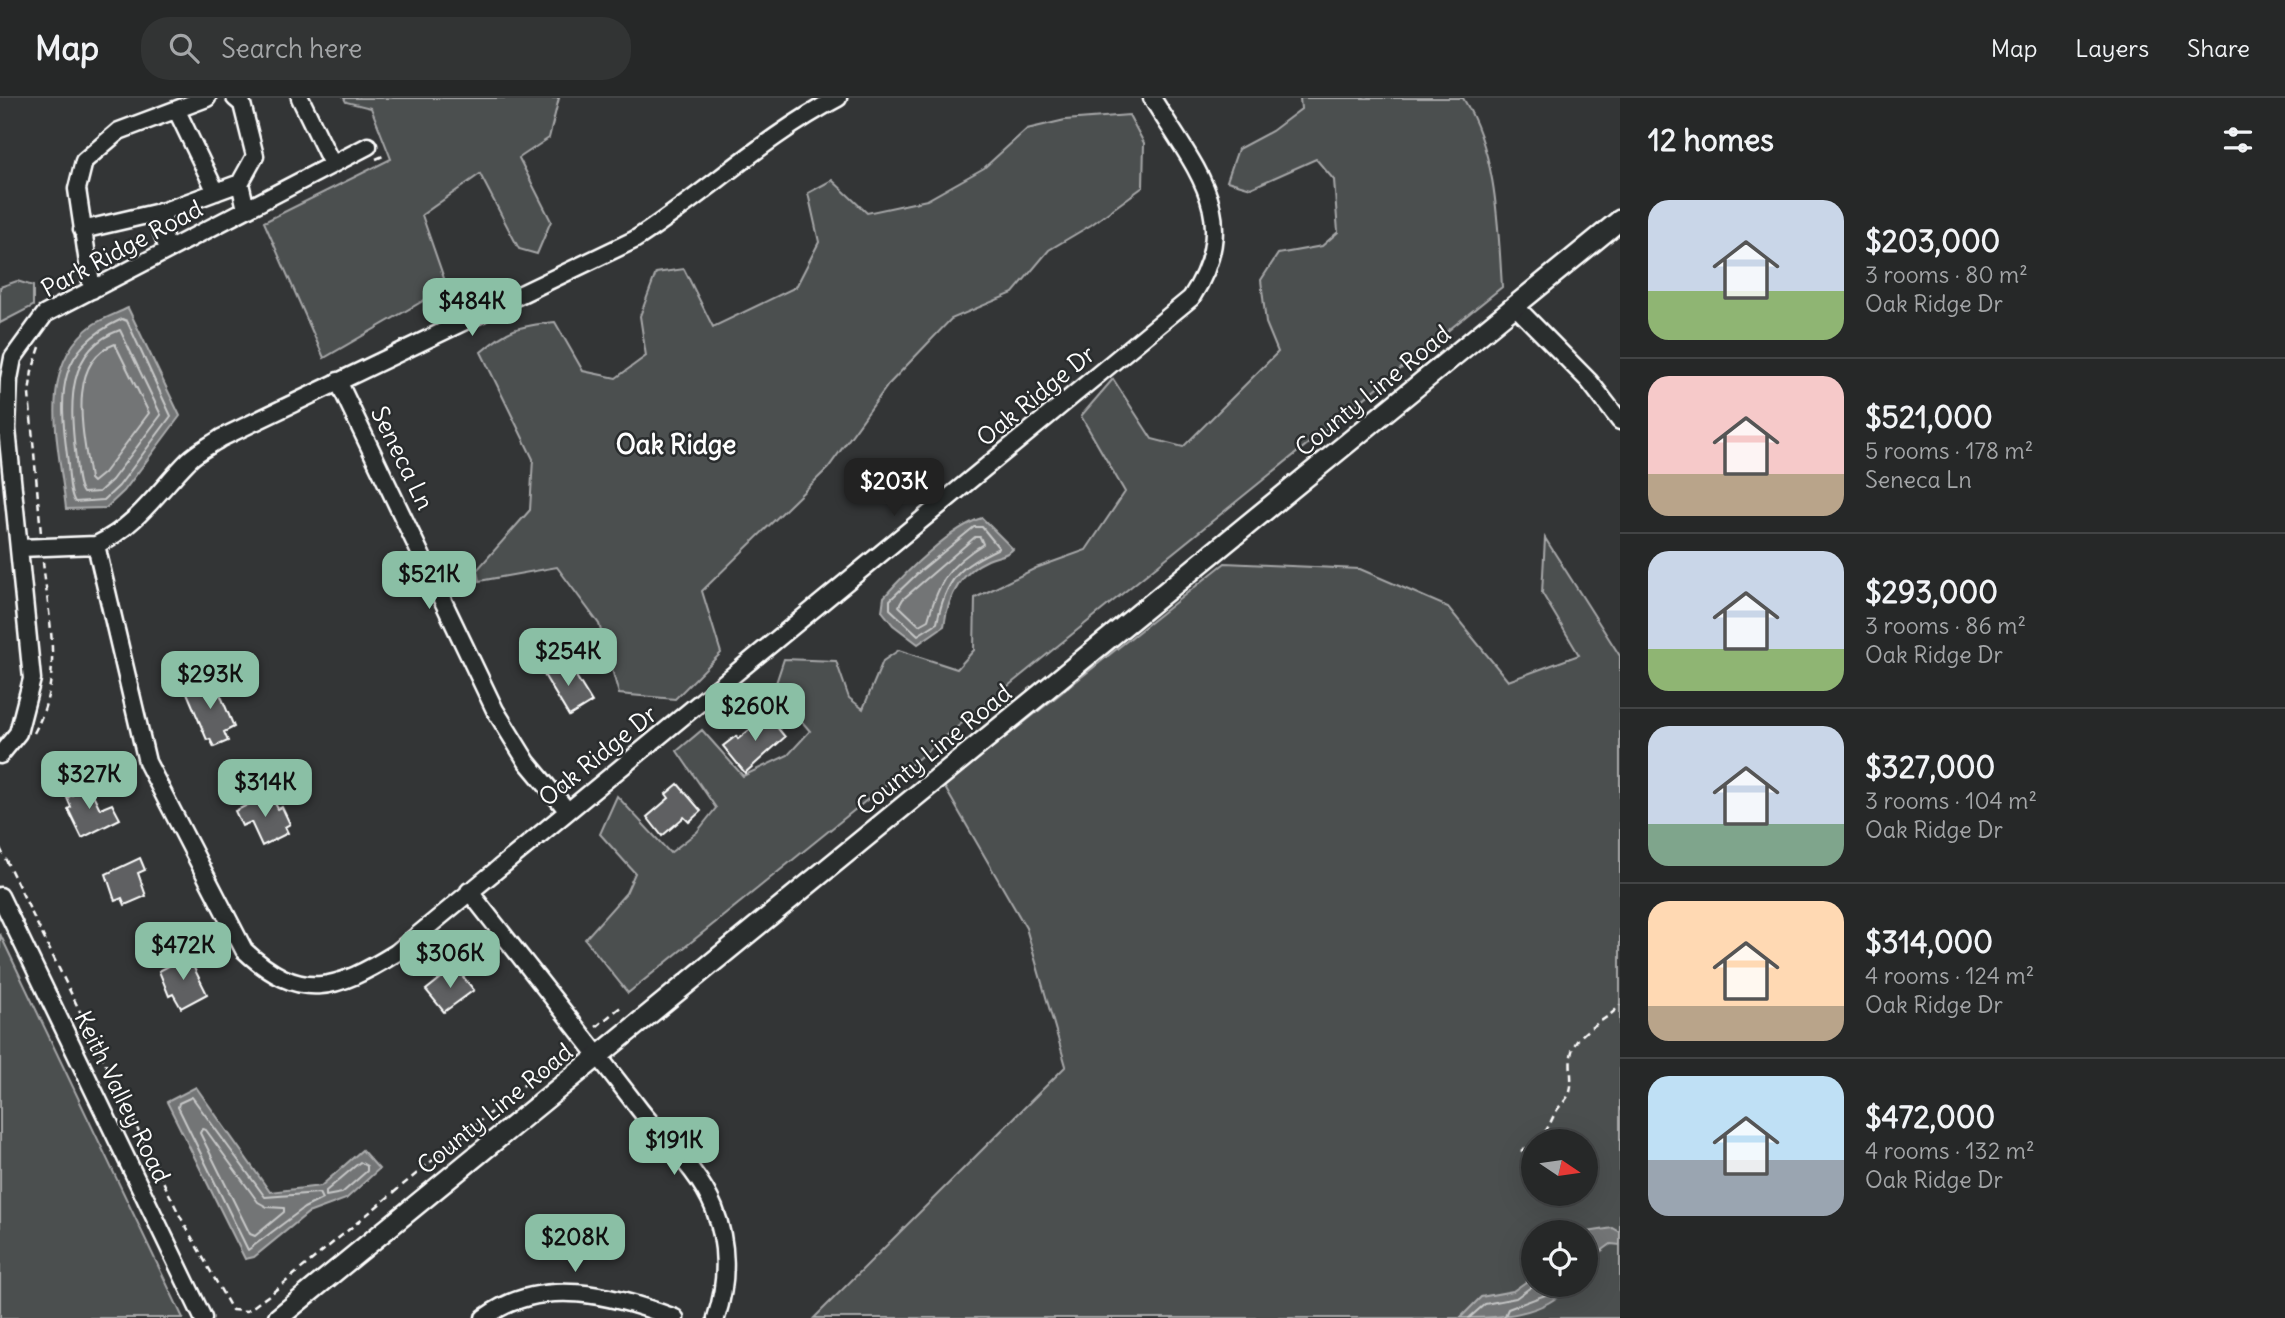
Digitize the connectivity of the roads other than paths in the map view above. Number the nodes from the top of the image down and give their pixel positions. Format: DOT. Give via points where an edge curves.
graph roads {
  1 [pos="207,98"];
  2 [pos="235,98"];
  3 [pos="300,98"];
  4 [pos="838,98"];
  5 [pos="1152,98"];
  6 [pos="177,111"];
  7 [pos="368,146"];
  8 [pos="332,164"];
  9 [pos="240,183"];
  10 [pos="216,192"];
  11 [pos="246,209"];
  12 [pos="164,211"];
  13 [pos="1620,220"];
  14 [pos="82,230"];
  15 [pos="168,250"];
  16 [pos="92,290"];
  17 [pos="1515,306"];
  18 [pos="338,381"];
  19 [pos="1620,421"];
  20 [pos="96,545"];
  21 [pos="20,548"];
  22 [pos="0,755"];
  23 [pos="567,810"];
  24 [pos="469,891"];
  25 [pos="0,896"];
  26 [pos="599,1055"];
  27 [pos="203,1318"];
  28 [pos="278,1318"];
  29 [pos="484,1318"];
  30 [pos="675,1318"];
  31 [pos="716,1318"];
  1 -- 6 [label="street"];
  2 -- 9 [label="street" via="242,104 255,156"];
  3 -- 8 [label="street"];
  4 -- 18 [label="street" via="634,240"];
  5 -- 23 [label="street, Oak Ridge Dr" via="1202,181 1214,212 1214,249 1206,275 1191,298"];
  6 -- 10 [label="street"];
  6 -- 14 [label="street" via="119,131 84,161 77,189"];
  7 -- 8 [label="street, Park Ridge Road"];
  8 -- 11 [label="street, Park Ridge Road"];
  9 -- 10 [label="street"];
  9 -- 11 [label="street"];
  10 -- 12 [label="street"];
  11 -- 15 [label="street, Park Ridge Road"];
  12 -- 14 [label="street"];
  12 -- 15 [label="street" via="162,232"];
  13 -- 17 [label="main road, County Line Road"];
  14 -- 16 [label="street"];
  15 -- 16 [label="street, Park Ridge Road"];
  16 -- 21 [label="street, Park Ridge Road" via="45,314 13,358 7,429"];
  17 -- 19 [label="street" via="1589,381"];
  17 -- 26 [label="main road, County Line Road"];
  18 -- 20 [label="street" via="221,438 191,458 149,508"];
  18 -- 23 [label="street, Seneca Ln" via="495,710 527,762"];
  20 -- 21 [label="street"];
  20 -- 24 [label="street, Oak Ridge Dr" via="147,762 244,950 262,967 316,988 340,982 396,953"];
  21 -- 22 [label="street, Park Ridge Road" via="32,679 18,733"];
  23 -- 24 [label="street, Oak Ridge Dr"];
  24 -- 26 [label="street"];
  25 -- 27 [label="street, Keith Valley Road"];
  26 -- 28 [label="main road, County Line Road"];
  26 -- 31 [label="street" via="689,1166 713,1207 725,1257"];
  29 -- 30 [label="street" via="525,1297 561,1292 593,1295"];
}
